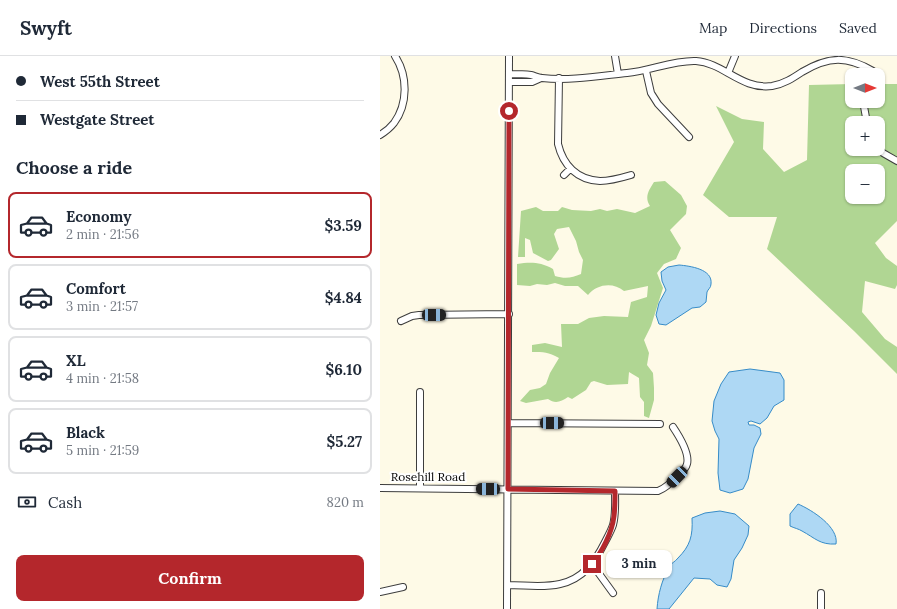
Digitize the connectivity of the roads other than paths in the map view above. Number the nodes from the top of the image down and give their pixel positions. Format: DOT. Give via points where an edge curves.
graph roads {
  1 [pos="395,56"];
  2 [pos="509,56"];
  3 [pos="615,56"];
  4 [pos="735,56"];
  5 [pos="866,68"];
  6 [pos="646,71"];
  7 [pos="728,73"];
  8 [pos="509,74"];
  9 [pos="618,74"];
  10 [pos="541,78"];
  11 [pos="559,78"];
  12 [pos="509,82"];
  13 [pos="380,136"];
  14 [pos="689,137"];
  15 [pos="885,154"];
  16 [pos="897,161"];
  17 [pos="570,169"];
  18 [pos="564,176"];
  19 [pos="631,176"];
  20 [pos="509,314"];
  21 [pos="401,320"];
  22 [pos="420,392"];
  23 [pos="508,423"];
  24 [pos="660,424"];
  25 [pos="673,427"];
  26 [pos="380,488"];
  27 [pos="420,488"];
  28 [pos="508,489"];
  29 [pos="615,491"];
  30 [pos="592,564"];
  31 [pos="508,585"];
  32 [pos="403,587"];
  33 [pos="380,592"];
  34 [pos="613,593"];
  35 [pos="821,593"];
  36 [pos="507,609"];
  37 [pos="821,609"];
  1 -- 13 [label="street" via="402,68 405,96 402,110 393,124"];
  2 -- 8 [label="street"];
  3 -- 9 [label="street"];
  4 -- 7 [label="street"];
  5 -- 7 [label="street" via="854,60 832,60 816,64 784,83 772,86 747,84"];
  6 -- 7 [label="street" via="685,61 712,65"];
  6 -- 9 [label="street"];
  6 -- 14 [label="street" via="658,104"];
  8 -- 10 [label="street"];
  8 -- 12 [label="street"];
  9 -- 11 [label="street" via="589,78"];
  10 -- 11 [label="street"];
  10 -- 12 [label="street" via="532,82"];
  11 -- 17 [label="street" via="558,144"];
  12 -- 20 [label="street"];
  15 -- 16 [label="street"];
  17 -- 18 [label="street"];
  17 -- 19 [label="street" via="582,177 600,181"];
  20 -- 21 [label="street" via="419,315"];
  20 -- 23 [label="street"];
  22 -- 27 [label="street"];
  23 -- 24 [label="street"];
  23 -- 28 [label="street"];
  25 -- 29 [label="street, Rosehill Road" via="688,459 685,468 667,487 658,491"];
  26 -- 27 [label="street, Rosehill Road"];
  27 -- 28 [label="street, Rosehill Road"];
  28 -- 29 [label="street, Rosehill Road"];
  28 -- 31 [label="street"];
  29 -- 30 [label="street" via="615,512 611,529"];
  30 -- 31 [label="street" via="577,577 560,584"];
  30 -- 34 [label="street"];
  31 -- 36 [label="street"];
  32 -- 33 [label="street"];
  35 -- 37 [label="street"];
}
